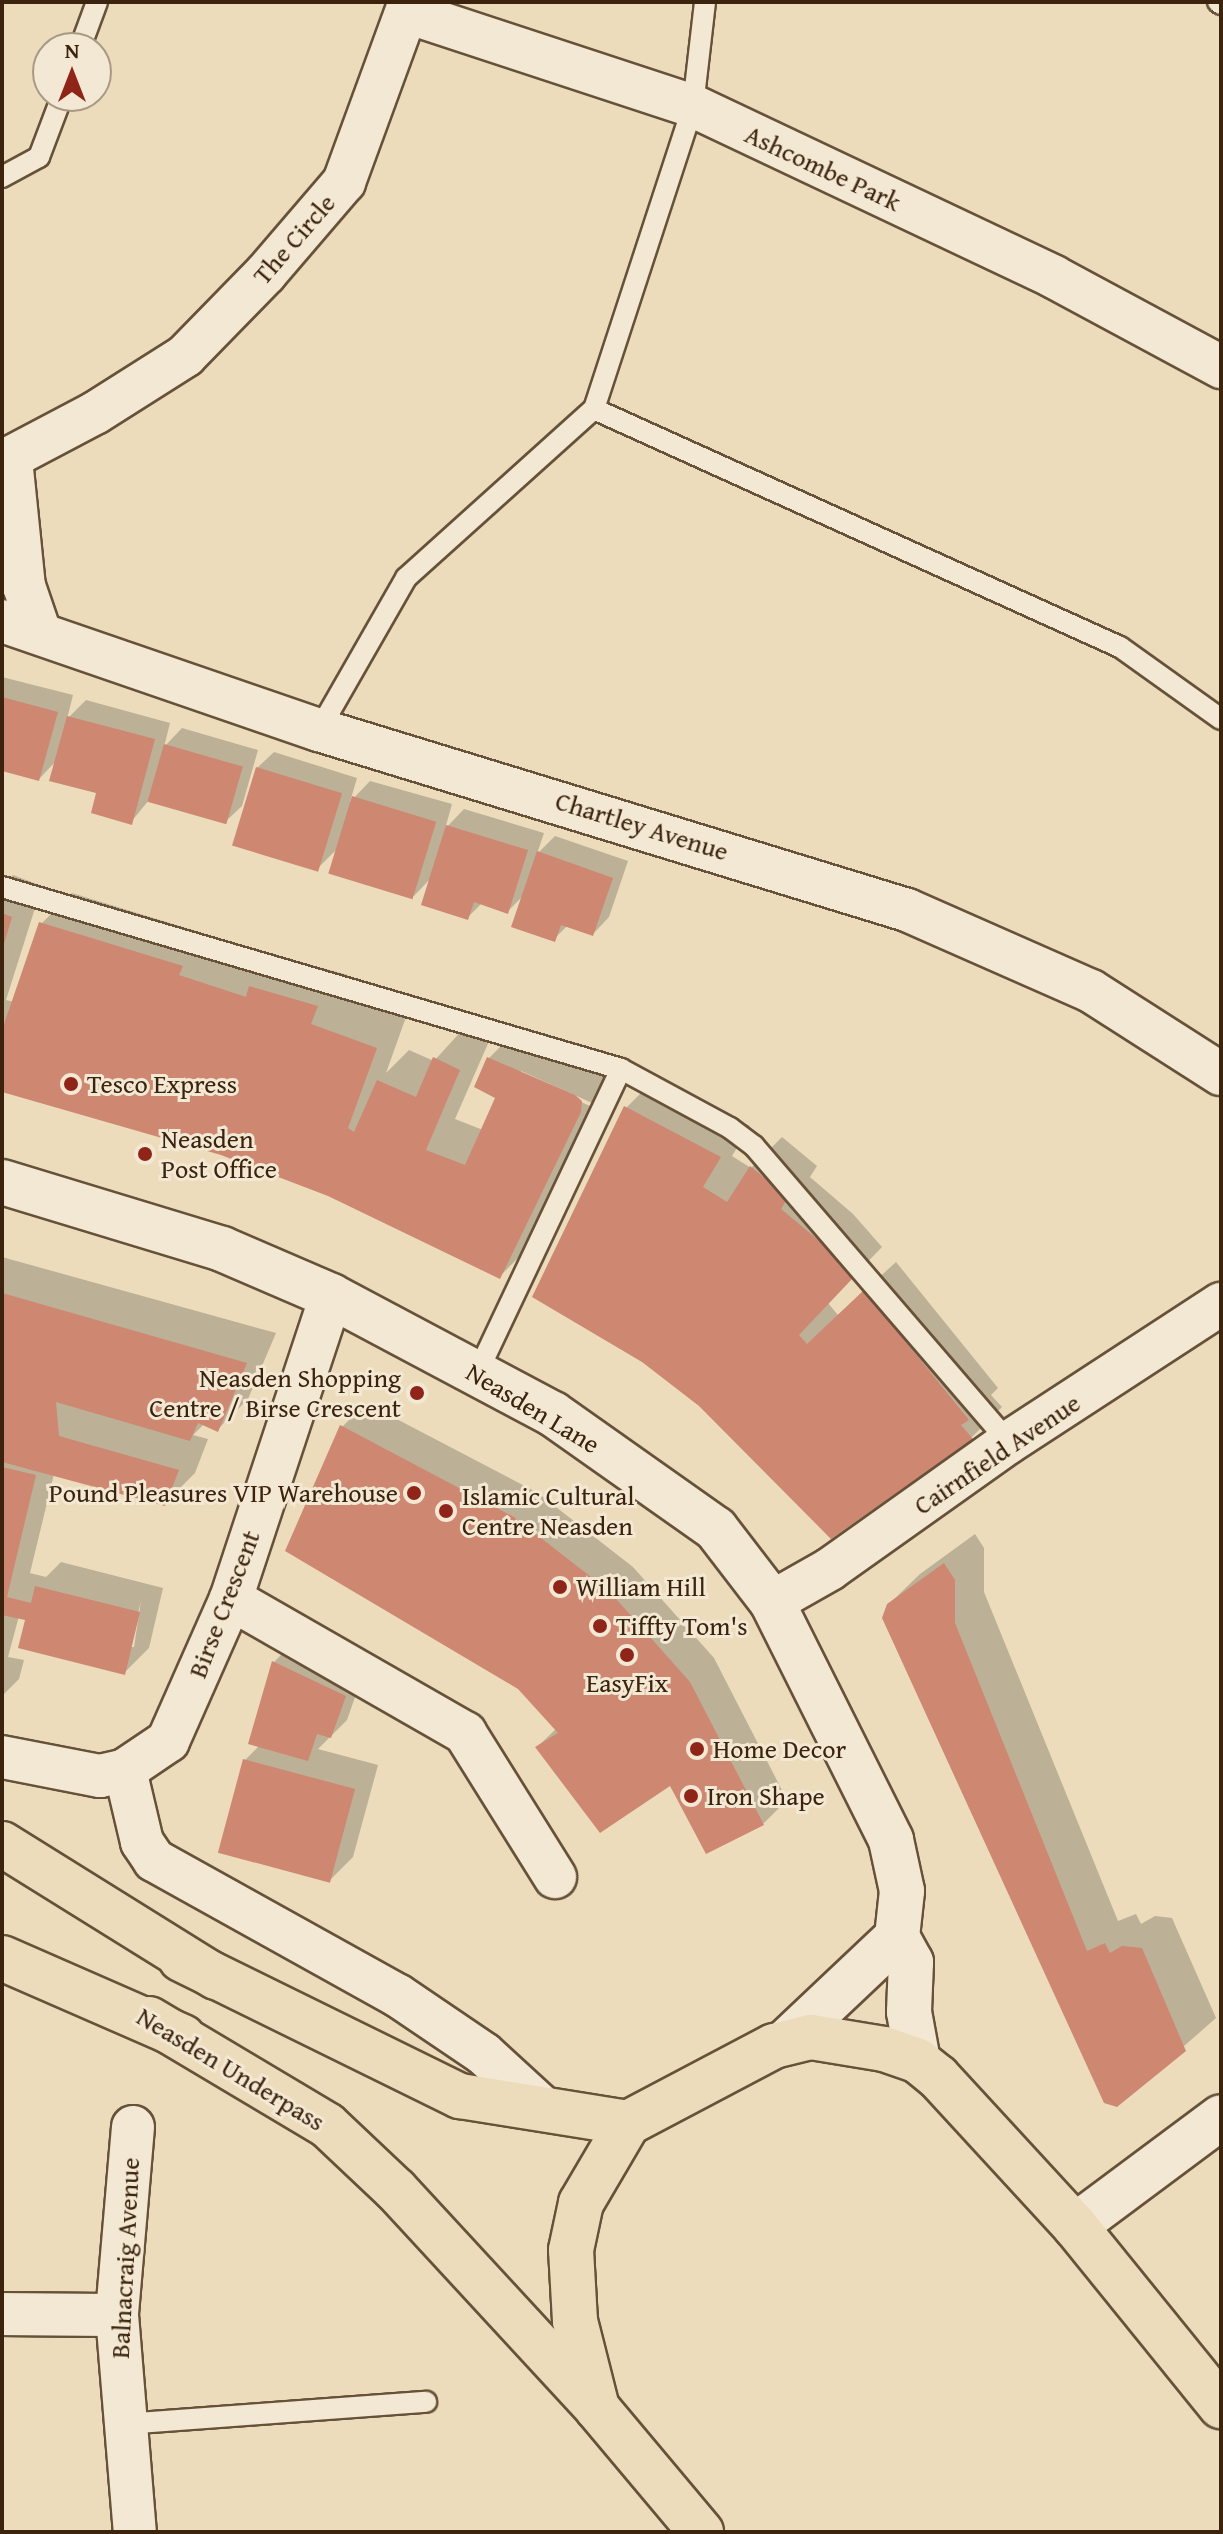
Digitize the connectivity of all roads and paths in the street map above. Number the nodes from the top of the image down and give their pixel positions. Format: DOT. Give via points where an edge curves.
graph roads {
  1 [pos="97,2"];
  2 [pos="705,2"];
  3 [pos="408,7"];
  4 [pos="86,32"];
  5 [pos="693,106"];
  6 [pos="56,112"];
  7 [pos="2,177"];
  8 [pos="1221,367"];
  9 [pos="594,409"];
  10 [pos="6,460"];
  11 [pos="21,627"];
  12 [pos="1221,719"];
  13 [pos="319,730"];
  14 [pos="2,887"];
  15 [pos="621,1069"];
  16 [pos="1221,1074"];
  17 [pos="2,1182"];
  18 [pos="331,1296"];
  19 [pos="1221,1304"];
  20 [pos="477,1373"];
  21 [pos="1009,1442"];
  22 [pos="231,1599"];
  23 [pos="772,1602"];
  24 [pos="2,1757"];
  25 [pos="125,1770"];
  26 [pos="2,1844"];
  27 [pos="2,1870"];
  28 [pos="555,1877"];
  29 [pos="897,1937"];
  30 [pos="2,1941"];
  31 [pos="2,1958"];
  32 [pos="216,1977"];
  33 [pos="183,2037"];
  34 [pos="788,2040"];
  35 [pos="918,2061"];
  36 [pos="544,2109"];
  37 [pos="1221,2117"];
  38 [pos="628,2123"];
  39 [pos="133,2127"];
  40 [pos="1075,2226"];
  41 [pos="2,2314"];
  42 [pos="117,2315"];
  43 [pos="426,2402"];
  44 [pos="1221,2406"];
  45 [pos="597,2408"];
  46 [pos="124,2424"];
  47 [pos="135,2532"];
  48 [pos="701,2532"];
  1 -- 4 [label="lane"];
  2 -- 5 [label="lane"];
  3 -- 5 [label="street, Ashcombe Park"];
  3 -- 10 [label="street, The Circle" via="344,182 185,356 95,413"];
  5 -- 8 [label="street, Ashcombe Park" via="1054,277"];
  5 -- 9 [label="lane"];
  6 -- 7 [label="lane" via="39,157"];
  9 -- 12 [label="lane" via="1120,647"];
  9 -- 13 [label="lane" via="406,578"];
  10 -- 11 [label="street, Chartley Avenue" via="24,586"];
  11 -- 13 [label="street, Chartley Avenue"];
  13 -- 16 [label="street, Chartley Avenue" via="907,910 1091,991"];
  14 -- 15 [label="lane"];
  15 -- 20 [label="lane"];
  15 -- 21 [label="lane" via="754,1146"];
  17 -- 18 [label="street, Neasden Lane" via="222,1249"];
  18 -- 20 [label="street, Neasden Lane"];
  18 -- 22 [label="street, Birse Crescent"];
  19 -- 21 [label="street, Cairnfield Avenue"];
  20 -- 23 [label="street, Neasden Lane" via="553,1414 716,1529"];
  21 -- 23 [label="street, Cairnfield Avenue" via="830,1569"];
  22 -- 25 [label="street, Birse Crescent" via="168,1741"];
  22 -- 28 [label="street" via="465,1733"];
  23 -- 29 [label="street, Neasden Lane" via="891,1840 902,1891"];
  24 -- 25 [label="street, Birse Crescent" via="100,1776"];
  25 -- 36 [label="street" via="142,1842 154,1860 397,1995 484,2054"];
  26 -- 32 [label="main road"];
  27 -- 32 [label="main road"];
  29 -- 34 [label="street"];
  29 -- 35 [label="street, Neasden Lane" via="911,1962 909,2001"];
  30 -- 33 [label="main road, Neasden Underpass"];
  31 -- 33 [label="main road"];
  32 -- 36 [label="main road" via="420,2080 460,2096"];
  33 -- 45 [label="main road, Neasden Underpass" via="327,2125 396,2190"];
  34 -- 35 [label="main road" via="843,2040"];
  34 -- 38 [label="main road"];
  35 -- 40 [label="main road"];
  36 -- 38 [label="main road"];
  37 -- 40 [label="street"];
  38 -- 45 [label="main road" via="581,2203 571,2250 575,2321"];
  39 -- 42 [label="street, Balnacraig Avenue"];
  40 -- 44 [label="main road"];
  41 -- 42 [label="street"];
  42 -- 46 [label="street, Balnacraig Avenue"];
  43 -- 46 [label="lane"];
  45 -- 48 [label="main road, Neasden Underpass"];
  46 -- 47 [label="street, Balnacraig Avenue"];
}
